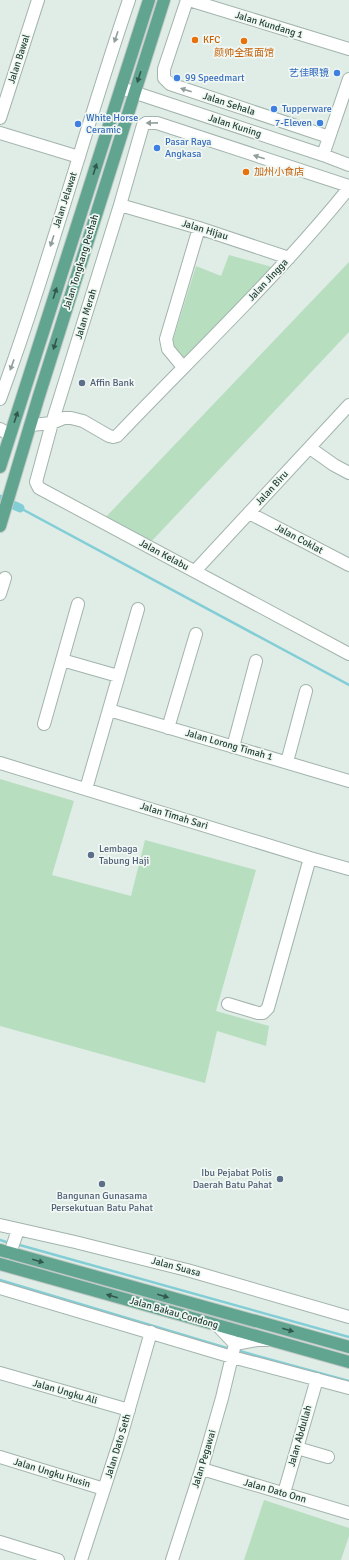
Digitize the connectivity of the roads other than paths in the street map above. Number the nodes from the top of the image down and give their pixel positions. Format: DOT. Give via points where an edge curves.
graph roads {
  1 [pos="38,0"];
  2 [pos="129,0"];
  3 [pos="149,0"];
  4 [pos="164,0"];
  5 [pos="188,0"];
  6 [pos="349,49"];
  7 [pos="349,79"];
  8 [pos="121,88"];
  9 [pos="134,93"];
  10 [pos="0,118"];
  11 [pos="0,133"];
  12 [pos="329,137"];
  13 [pos="323,155"];
  14 [pos="79,157"];
  15 [pos="349,165"];
  16 [pos="349,187"];
  17 [pos="120,206"];
  18 [pos="199,228"];
  19 [pos="289,258"];
  20 [pos="183,366"];
  21 [pos="0,399"];
  22 [pos="349,405"];
  23 [pos="52,423"];
  24 [pos="31,425"];
  25 [pos="5,432"];
  26 [pos="310,448"];
  27 [pos="0,467"];
  28 [pos="349,473"];
  29 [pos="249,513"];
  30 [pos="0,526"];
  31 [pos="349,565"];
  32 [pos="195,571"];
  33 [pos="5,578"];
  34 [pos="0,594"];
  35 [pos="78,604"];
  36 [pos="138,609"];
  37 [pos="196,634"];
  38 [pos="349,654"];
  39 [pos="62,660"];
  40 [pos="256,661"];
  41 [pos="118,676"];
  42 [pos="306,691"];
  43 [pos="109,710"];
  44 [pos="44,724"];
  45 [pos="168,728"];
  46 [pos="233,747"];
  47 [pos="287,762"];
  48 [pos="0,763"];
  49 [pos="348,777"];
  50 [pos="86,789"];
  51 [pos="310,858"];
  52 [pos="349,868"];
  53 [pos="228,1004"];
  54 [pos="0,1225"];
  55 [pos="11,1244"];
  56 [pos="0,1264"];
  57 [pos="0,1288"];
  58 [pos="349,1317"];
  59 [pos="217,1325"];
  60 [pos="151,1332"];
  61 [pos="269,1340"];
  62 [pos="349,1347"];
  63 [pos="233,1350"];
  64 [pos="349,1362"];
  65 [pos="0,1373"];
  66 [pos="317,1379"];
  67 [pos="349,1388"];
  68 [pos="129,1410"];
  69 [pos="297,1448"];
  70 [pos="0,1457"];
  71 [pos="328,1457"];
  72 [pos="202,1469"];
  73 [pos="104,1489"];
  74 [pos="284,1493"];
  75 [pos="349,1513"];
  76 [pos="0,1542"];
  77 [pos="58,1560"];
  78 [pos="81,1560"];
  79 [pos="172,1560"];
  1 -- 10 [label="street, Jalan Bawal"];
  2 -- 14 [label="street, Jalan Jelawat, one-way"];
  3 -- 8 [label="main road, Jalan Tongkang Pechah"];
  4 -- 9 [label="main road, Jalan Tongkang Pechah, one-way"];
  5 -- 6 [label="street, Jalan Kundang 1"];
  12 -- 5 [label="street, Jalan Sehala, one-way" via="170,84 164,78 164,69"];
  7 -- 12 [label="street"];
  8 -- 9 [label="street, Jalan Kuning"];
  25 -- 8 [label="main road, Jalan Tongkang Pechah, one-way"];
  9 -- 13 [label="street, Jalan Kuning"];
  9 -- 24 [label="main road, Jalan Tongkang Pechah, one-way"];
  11 -- 14 [label="street"];
  12 -- 13 [label="street"];
  13 -- 15 [label="street, Jalan Kuning"];
  14 -- 21 [label="street, Jalan Jelawat, one-way"];
  16 -- 17 [label="street, Jalan Merah, one-way" via="203,137 150,122 143,125"];
  16 -- 19 [label="street, Jalan Jingga"];
  17 -- 18 [label="street, Jalan Hijau"];
  17 -- 23 [label="street, Jalan Merah"];
  18 -- 19 [label="street, Jalan Hijau"];
  18 -- 20 [label="street" via="166,339 168,349"];
  19 -- 20 [label="street, Jalan Jingga"];
  20 -- 23 [label="street, Jalan Jingga" via="117,436 108,436 83,421 71,418"];
  22 -- 26 [label="street, Jalan Biru"];
  23 -- 24 [label="street, Jalan Jingga"];
  23 -- 32 [label="street, Jalan Kelabu" via="37,474 36,482 40,488"];
  24 -- 30 [label="main road, Jalan Tongkang Pechah"];
  25 -- 27 [label="main road, Jalan Tongkang Pechah"];
  26 -- 28 [label="street"];
  26 -- 29 [label="street, Jalan Biru"];
  29 -- 31 [label="street, Jalan Coklat"];
  29 -- 32 [label="street, Jalan Biru"];
  32 -- 38 [label="street, Jalan Kelabu"];
  33 -- 34 [label="street"];
  35 -- 39 [label="street"];
  36 -- 41 [label="street"];
  37 -- 45 [label="street"];
  39 -- 41 [label="street"];
  39 -- 44 [label="street"];
  40 -- 46 [label="street"];
  41 -- 43 [label="street"];
  42 -- 47 [label="street"];
  43 -- 45 [label="street, Jalan Lorong Timah 1"];
  43 -- 50 [label="street"];
  45 -- 46 [label="street, Jalan Lorong Timah 1"];
  46 -- 47 [label="street, Jalan Lorong Timah 1"];
  47 -- 49 [label="street, Jalan Lorong Timah 1"];
  48 -- 50 [label="street, Jalan Timah Sari"];
  50 -- 51 [label="street, Jalan Timah Sari"];
  51 -- 52 [label="street, Jalan Timah Sari"];
  51 -- 53 [label="street" via="268,1008 263,1013 258,1013"];
  54 -- 55 [label="street, Jalan Suasa"];
  55 -- 58 [label="street, Jalan Suasa" via="75,1242 187,1270"];
  55 -- 62 [label="main road, Jalan Bakau Condong, one-way"];
  59 -- 56 [label="main road, Jalan Bakau Condong, one-way"];
  57 -- 60 [label="street"];
  59 -- 61 [label="main road, Jalan Bakau Condong"];
  59 -- 63 [label="street"];
  60 -- 63 [label="street"];
  60 -- 68 [label="street, Jalan Dato Seth"];
  61 -- 63 [label="street" via="257,1340"];
  61 -- 64 [label="main road, Jalan Bakau Condong"];
  63 -- 66 [label="street"];
  63 -- 72 [label="street, Jalan Pegawai"];
  65 -- 68 [label="street, Jalan Ungku Ali"];
  66 -- 67 [label="street"];
  66 -- 69 [label="street, Jalan Abdullah"];
  68 -- 73 [label="street, Jalan Dato Seth"];
  69 -- 71 [label="street"];
  69 -- 74 [label="street, Jalan Abdullah"];
  70 -- 73 [label="street, Jalan Ungku Husin"];
  72 -- 74 [label="street, Jalan Dato Onn"];
  72 -- 79 [label="street, Jalan Pegawai"];
  73 -- 78 [label="street, Jalan Dato Seth"];
  74 -- 75 [label="street, Jalan Dato Onn"];
  76 -- 77 [label="street"];
}
